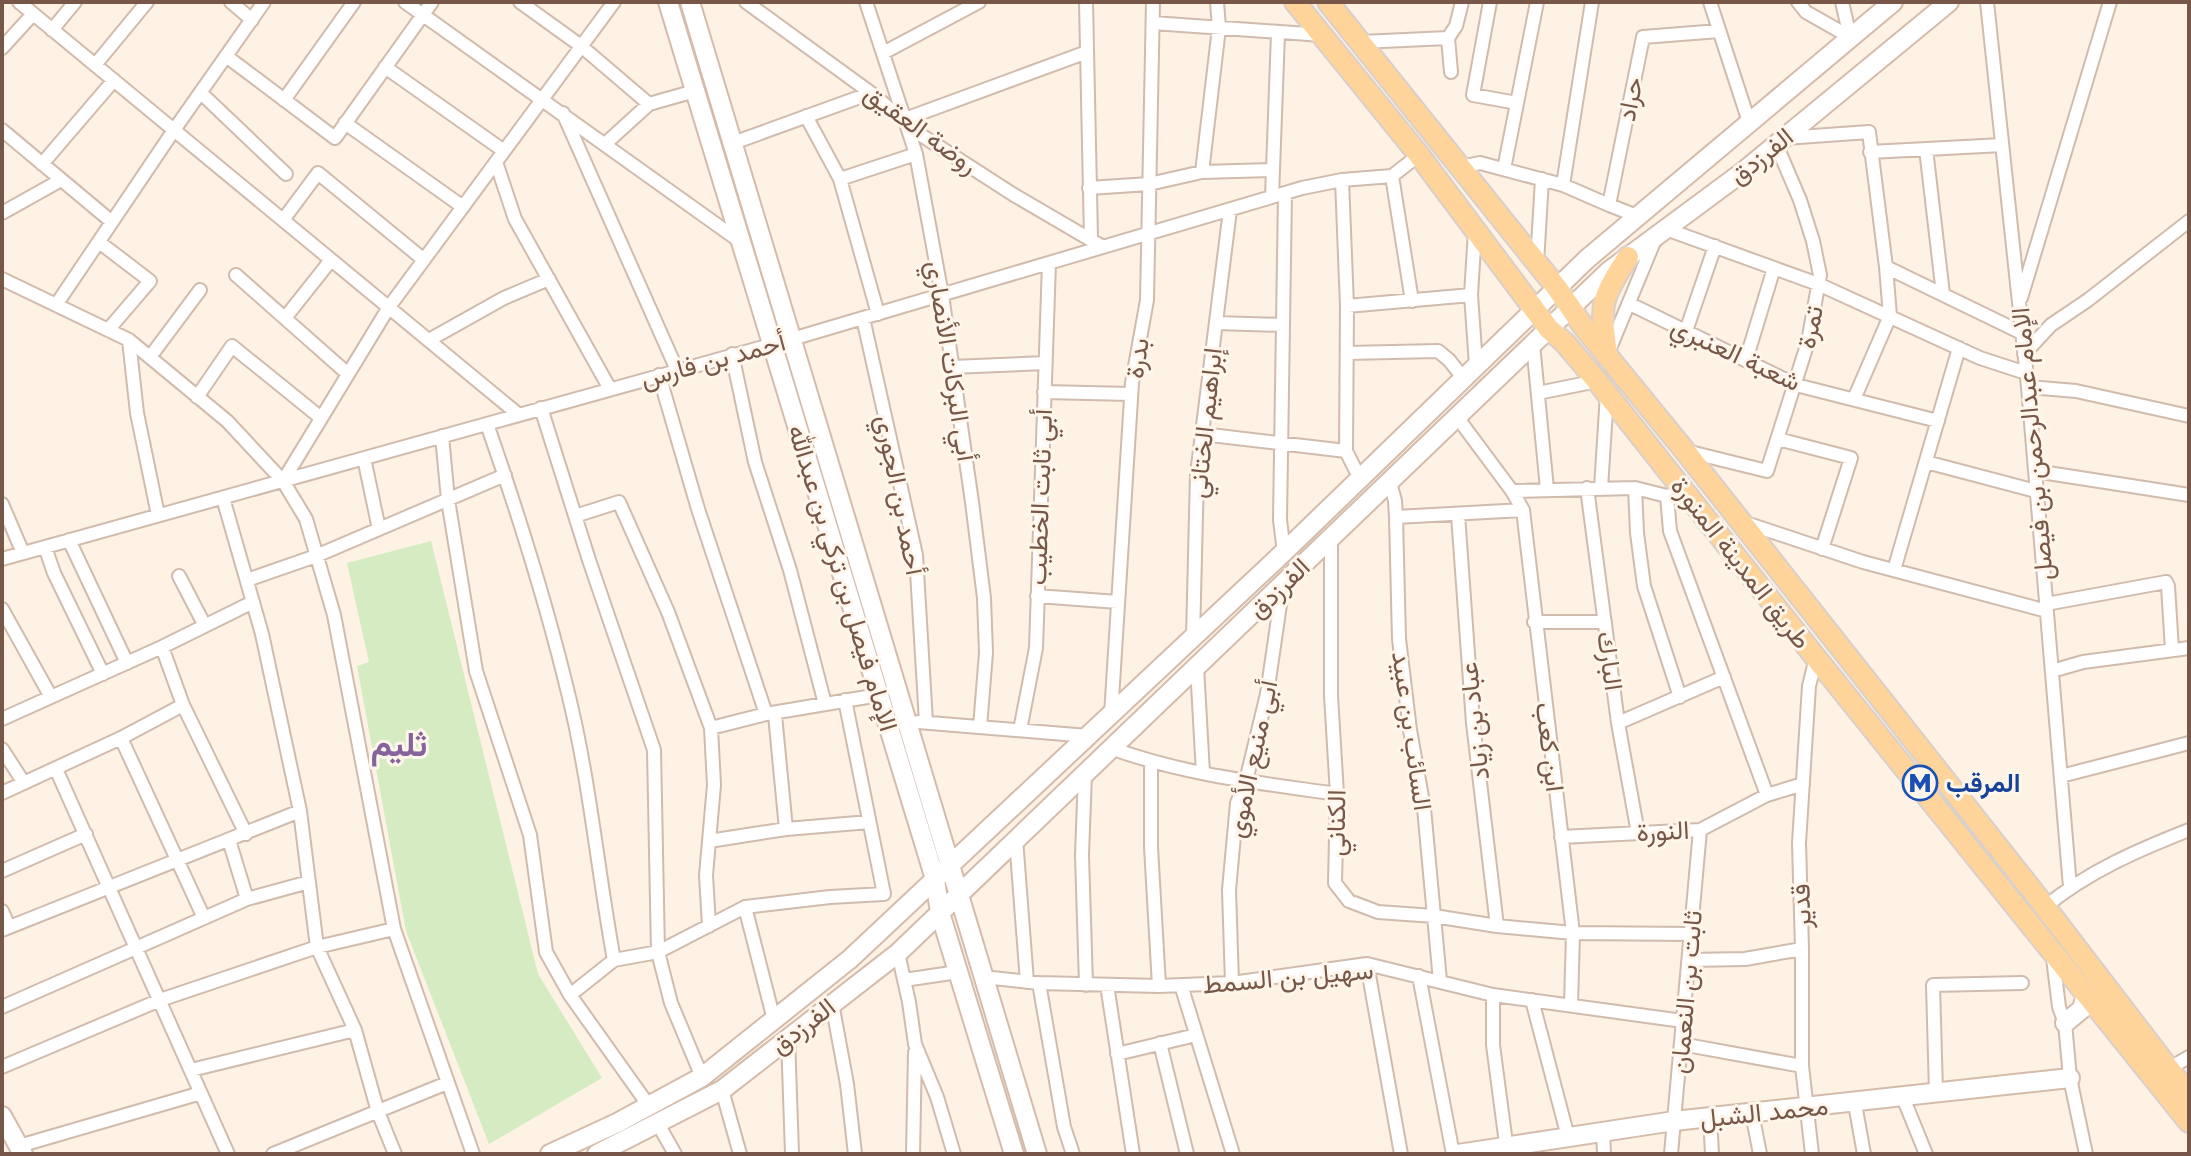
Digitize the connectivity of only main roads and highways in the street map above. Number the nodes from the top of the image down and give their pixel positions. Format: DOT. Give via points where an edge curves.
graph roads {
  1 [pos="668,2"];
  2 [pos="690,2"];
  3 [pos="1295,2"];
  4 [pos="1328,2"];
  5 [pos="1893,2"];
  6 [pos="1949,2"];
  7 [pos="1628,257"];
  8 [pos="1557,288"];
  9 [pos="1534,310"];
  10 [pos="1572,310"];
  11 [pos="1549,329"];
  12 [pos="1607,356"];
  13 [pos="950,866"];
  14 [pos="935,879"];
  15 [pos="958,895"];
  16 [pos="940,913"];
  17 [pos="2086,994"];
  18 [pos="2065,1023"];
  19 [pos="2070,1078"];
  20 [pos="2189,1095"];
  21 [pos="2,1116"];
  22 [pos="2189,1122"];
  23 [pos="1542,1147"];
  24 [pos="21,1150"];
  25 [pos="1507,1150"];
  26 [pos="605,1152"];
  27 [pos="550,1154"];
  28 [pos="1014,1154"];
  29 [pos="1037,1154"];
  30 [pos="1456,1154"];
  1 -- 14 [label="main road, الإمام فيصل بن تركي بن عبدالله"];
  2 -- 13 [label="main road, الإمام فيصل بن تركي بن عبدالله"];
  3 -- 9 [label="main road, طريق المدينة المنورة" via="1419,155"];
  4 -- 8 [label="main road, طريق المدينة المنورة"];
  5 -- 8 [label="main road, الفرزدق"];
  6 -- 7 [label="main road, الفرزدق"];
  7 -- 10 [label="main road, الفرزدق"];
  7 -- 12 [label="main road" via="1604,299"];
  8 -- 9 [label="main road, الفرزدق"];
  8 -- 10 [label="main road, طريق المدينة المنورة"];
  9 -- 11 [label="main road, طريق المدينة المنورة"];
  9 -- 13 [label="main road, الفرزدق"];
  10 -- 11 [label="main road, الفرزدق"];
  10 -- 12 [label="main road, طريق المدينة المنورة"];
  11 -- 15 [label="main road, الفرزدق"];
  11 -- 17 [label="main road, طريق المدينة المنورة" via="1602,388 1674,491 1816,658"];
  12 -- 20 [label="main road, طريق المدينة المنورة"];
  13 -- 14 [label="main road, الفرزدق"];
  13 -- 15 [label="main road, الإمام فيصل بن تركي بن عبدالله"];
  14 -- 16 [label="main road, الإمام فيصل بن تركي بن عبدالله"];
  14 -- 27 [label="main road, الفرزدق" via="850,959 702,1077"];
  15 -- 16 [label="main road, الفرزدق"];
  15 -- 29 [label="main road, الإمام فيصل بن تركي بن عبدالله"];
  16 -- 26 [label="main road, الفرزدق" via="898,953 722,1090"];
  16 -- 28 [label="main road, الإمام فيصل بن تركي بن عبدالله"];
  17 -- 18 [label="main road" via="2082,1009"];
  17 -- 22 [label="main road, طريق المدينة المنورة"];
  19 -- 23 [label="main road, محمد الشبل" via="1674,1121 1568,1137"];
  21 -- 24 [label="main road"];
  23 -- 25 [label="main road, محمد الشبل"];
  25 -- 30 [label="main road, محمد الشبل"];
}
